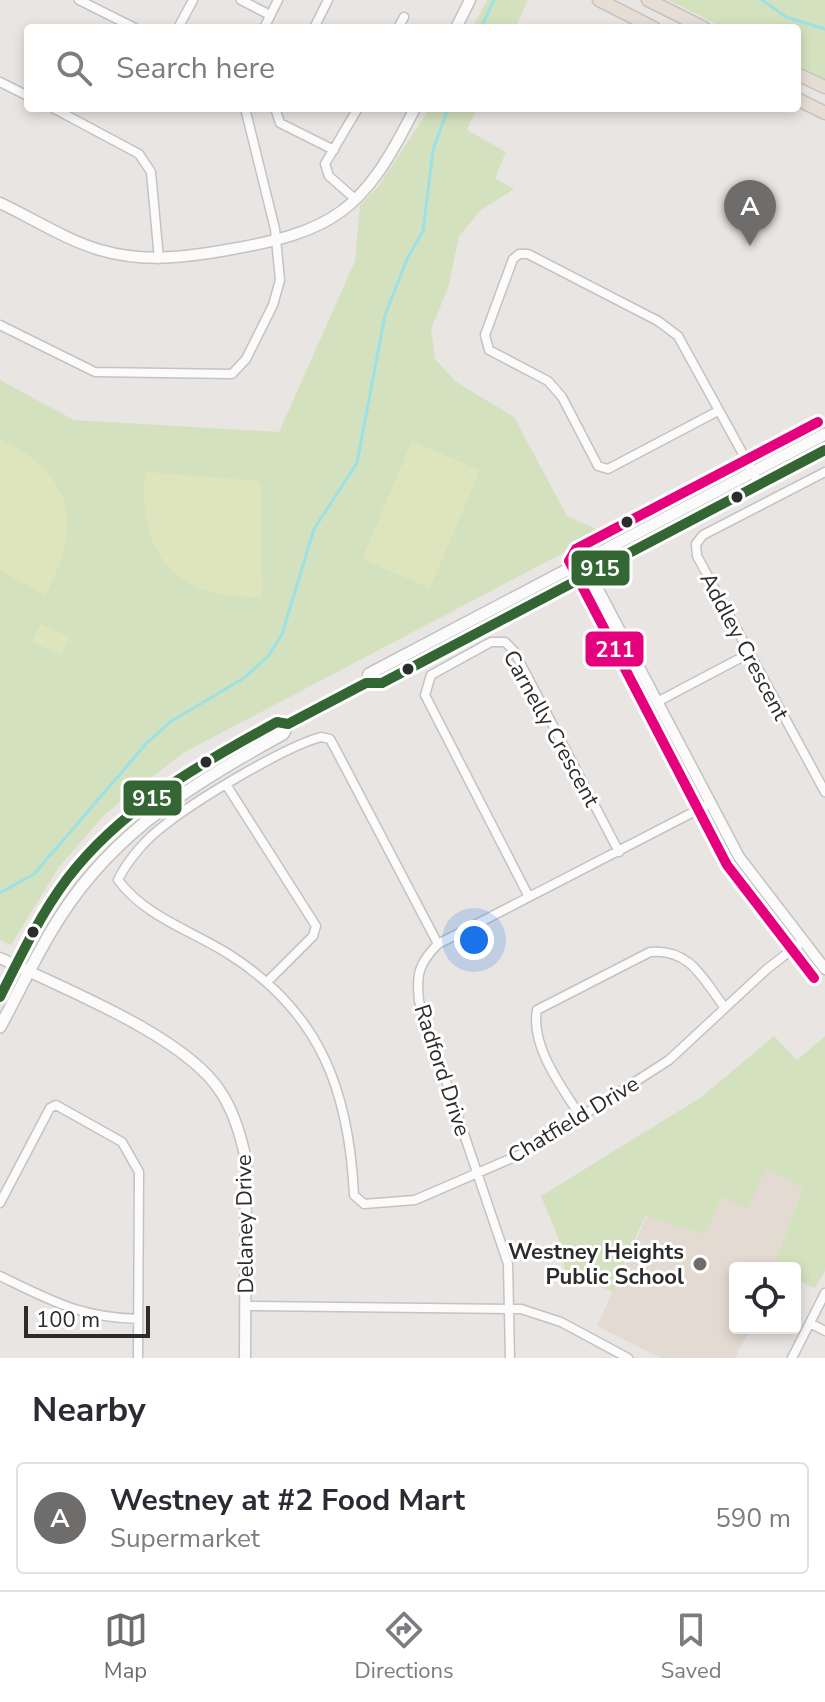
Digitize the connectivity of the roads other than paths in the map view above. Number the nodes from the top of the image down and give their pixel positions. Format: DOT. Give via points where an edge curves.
graph roads {
  1 [pos="79,0"];
  2 [pos="193,0"];
  3 [pos="241,0"];
  4 [pos="278,0"];
  5 [pos="328,0"];
  6 [pos="470,0"];
  7 [pos="599,0"];
  8 [pos="648,0"];
  9 [pos="270,15"];
  10 [pos="404,17"];
  11 [pos="127,24"];
  12 [pos="180,24"];
  13 [pos="266,24"];
  14 [pos="316,24"];
  15 [pos="400,24"];
  16 [pos="458,24"];
  17 [pos="646,24"];
  18 [pos="696,24"];
  19 [pos="801,76"];
  20 [pos="0,82"];
  21 [pos="825,87"];
  22 [pos="24,94"];
  23 [pos="801,101"];
  24 [pos="60,112"];
  25 [pos="246,112"];
  26 [pos="276,112"];
  27 [pos="356,112"];
  28 [pos="413,112"];
  29 [pos="825,113"];
  30 [pos="334,150"];
  31 [pos="355,199"];
  32 [pos="0,203"];
  33 [pos="276,241"];
  34 [pos="159,259"];
  35 [pos="0,325"];
  36 [pos="718,411"];
  37 [pos="821,436"];
  38 [pos="825,451"];
  39 [pos="753,472"];
  40 [pos="825,472"];
  41 [pos="760,485"];
  42 [pos="583,561"];
  43 [pos="591,574"];
  44 [pos="748,654"];
  45 [pos="366,683"];
  46 [pos="657,702"];
  47 [pos="227,786"];
  48 [pos="825,792"];
  49 [pos="709,804"];
  50 [pos="619,852"];
  51 [pos="529,897"];
  52 [pos="803,941"];
  53 [pos="438,944"];
  54 [pos="0,958"];
  55 [pos="23,968"];
  56 [pos="825,969"];
  57 [pos="267,982"];
  58 [pos="0,997"];
  59 [pos="725,1008"];
  60 [pos="0,1027"];
  61 [pos="581,1117"];
  62 [pos="477,1173"];
  63 [pos="0,1203"];
  64 [pos="0,1276"];
  65 [pos="825,1293"];
  66 [pos="246,1306"];
  67 [pos="510,1308"];
  68 [pos="138,1319"];
  69 [pos="810,1323"];
  70 [pos="825,1331"];
  71 [pos="138,1358"];
  72 [pos="245,1358"];
  73 [pos="510,1358"];
  74 [pos="628,1358"];
  75 [pos="792,1358"];
  1 -- 11 [label="street"];
  2 -- 12 [label="street"];
  3 -- 9 [label="street"];
  4 -- 9 [label="street"];
  5 -- 14 [label="street"];
  6 -- 16 [label="street"];
  7 -- 17 [label="main road"];
  8 -- 18 [label="main road"];
  9 -- 13 [label="street"];
  10 -- 15 [label="street"];
  19 -- 21 [label="main road"];
  20 -- 22 [label="street"];
  23 -- 29 [label="main road"];
  24 -- 34 [label="street" via="139,154 151,172"];
  25 -- 33 [label="street"];
  26 -- 30 [label="street" via="280,123"];
  27 -- 30 [label="street"];
  28 -- 31 [label="street" via="388,160"];
  30 -- 31 [label="street" via="325,170"];
  31 -- 33 [label="street" via="315,229"];
  32 -- 34 [label="street" via="96,249"];
  33 -- 34 [label="street"];
  33 -- 35 [label="street" via="280,280 273,305 246,359 232,374 95,372"];
  36 -- 36 [label="street" via="678,336 658,321 528,254 513,259 485,335 489,350 548,381 598,466 608,469"];
  36 -- 39 [label="street"];
  37 -- 38 [label="main road"];
  37 -- 39 [label="main road"];
  38 -- 41 [label="main road"];
  39 -- 41 [label="street"];
  39 -- 42 [label="main road"];
  40 -- 44 [label="street, Addley Crescent" via="703,535 696,544 697,556"];
  41 -- 43 [label="main road"];
  42 -- 43 [label="street"];
  42 -- 45 [label="main road" via="369,674"];
  43 -- 45 [label="main road" via="382,683"];
  43 -- 46 [label="street"];
  44 -- 46 [label="street"];
  44 -- 48 [label="street, Addley Crescent"];
  45 -- 55 [label="main road" via="212,756 119,822 69,876"];
  46 -- 49 [label="street"];
  47 -- 53 [label="street, Chatfield Drive" via="310,740 330,739"];
  47 -- 57 [label="street" via="316,926 313,936"];
  47 -- 57 [label="street, Chatfield Drive" via="164,825 118,880 159,917 229,954"];
  49 -- 50 [label="street, Radford Drive"];
  49 -- 52 [label="street" via="739,857"];
  50 -- 51 [label="street, Radford Drive"];
  50 -- 51 [label="street, Carnelly Crescent" via="514,651 505,642 491,642 431,675 425,695"];
  51 -- 53 [label="street, Radford Drive"];
  52 -- 56 [label="street"];
  52 -- 59 [label="street, Chatfield Drive"];
  53 -- 62 [label="street, Radford Drive" via="421,961 416,977 419,1001"];
  54 -- 55 [label="street, Delaney Drive"];
  55 -- 58 [label="main road"];
  55 -- 60 [label="main road"];
  55 -- 66 [label="street, Delaney Drive" via="176,1046 220,1089 246,1160"];
  57 -- 62 [label="street, Chatfield Drive" via="303,1023 336,1081 352,1147 354,1195 364,1204 415,1200"];
  59 -- 61 [label="street, Chatfield Drive" via="669,1060"];
  59 -- 61 [label="street" via="682,956 666,951 650,952 537,1010 535,1023 553,1073"];
  61 -- 62 [label="street, Chatfield Drive" via="526,1152"];
  62 -- 67 [label="street, Radford Drive" via="508,1264"];
  63 -- 68 [label="street" via="56,1105 122,1142 139,1172"];
  64 -- 68 [label="street" via="71,1310 100,1318"];
  65 -- 69 [label="street"];
  66 -- 67 [label="street"];
  66 -- 72 [label="street, Delaney Drive"];
  67 -- 73 [label="street, Radford Drive"];
  67 -- 74 [label="street" via="561,1322"];
  68 -- 71 [label="street"];
  69 -- 70 [label="street"];
  69 -- 75 [label="street"];
}
